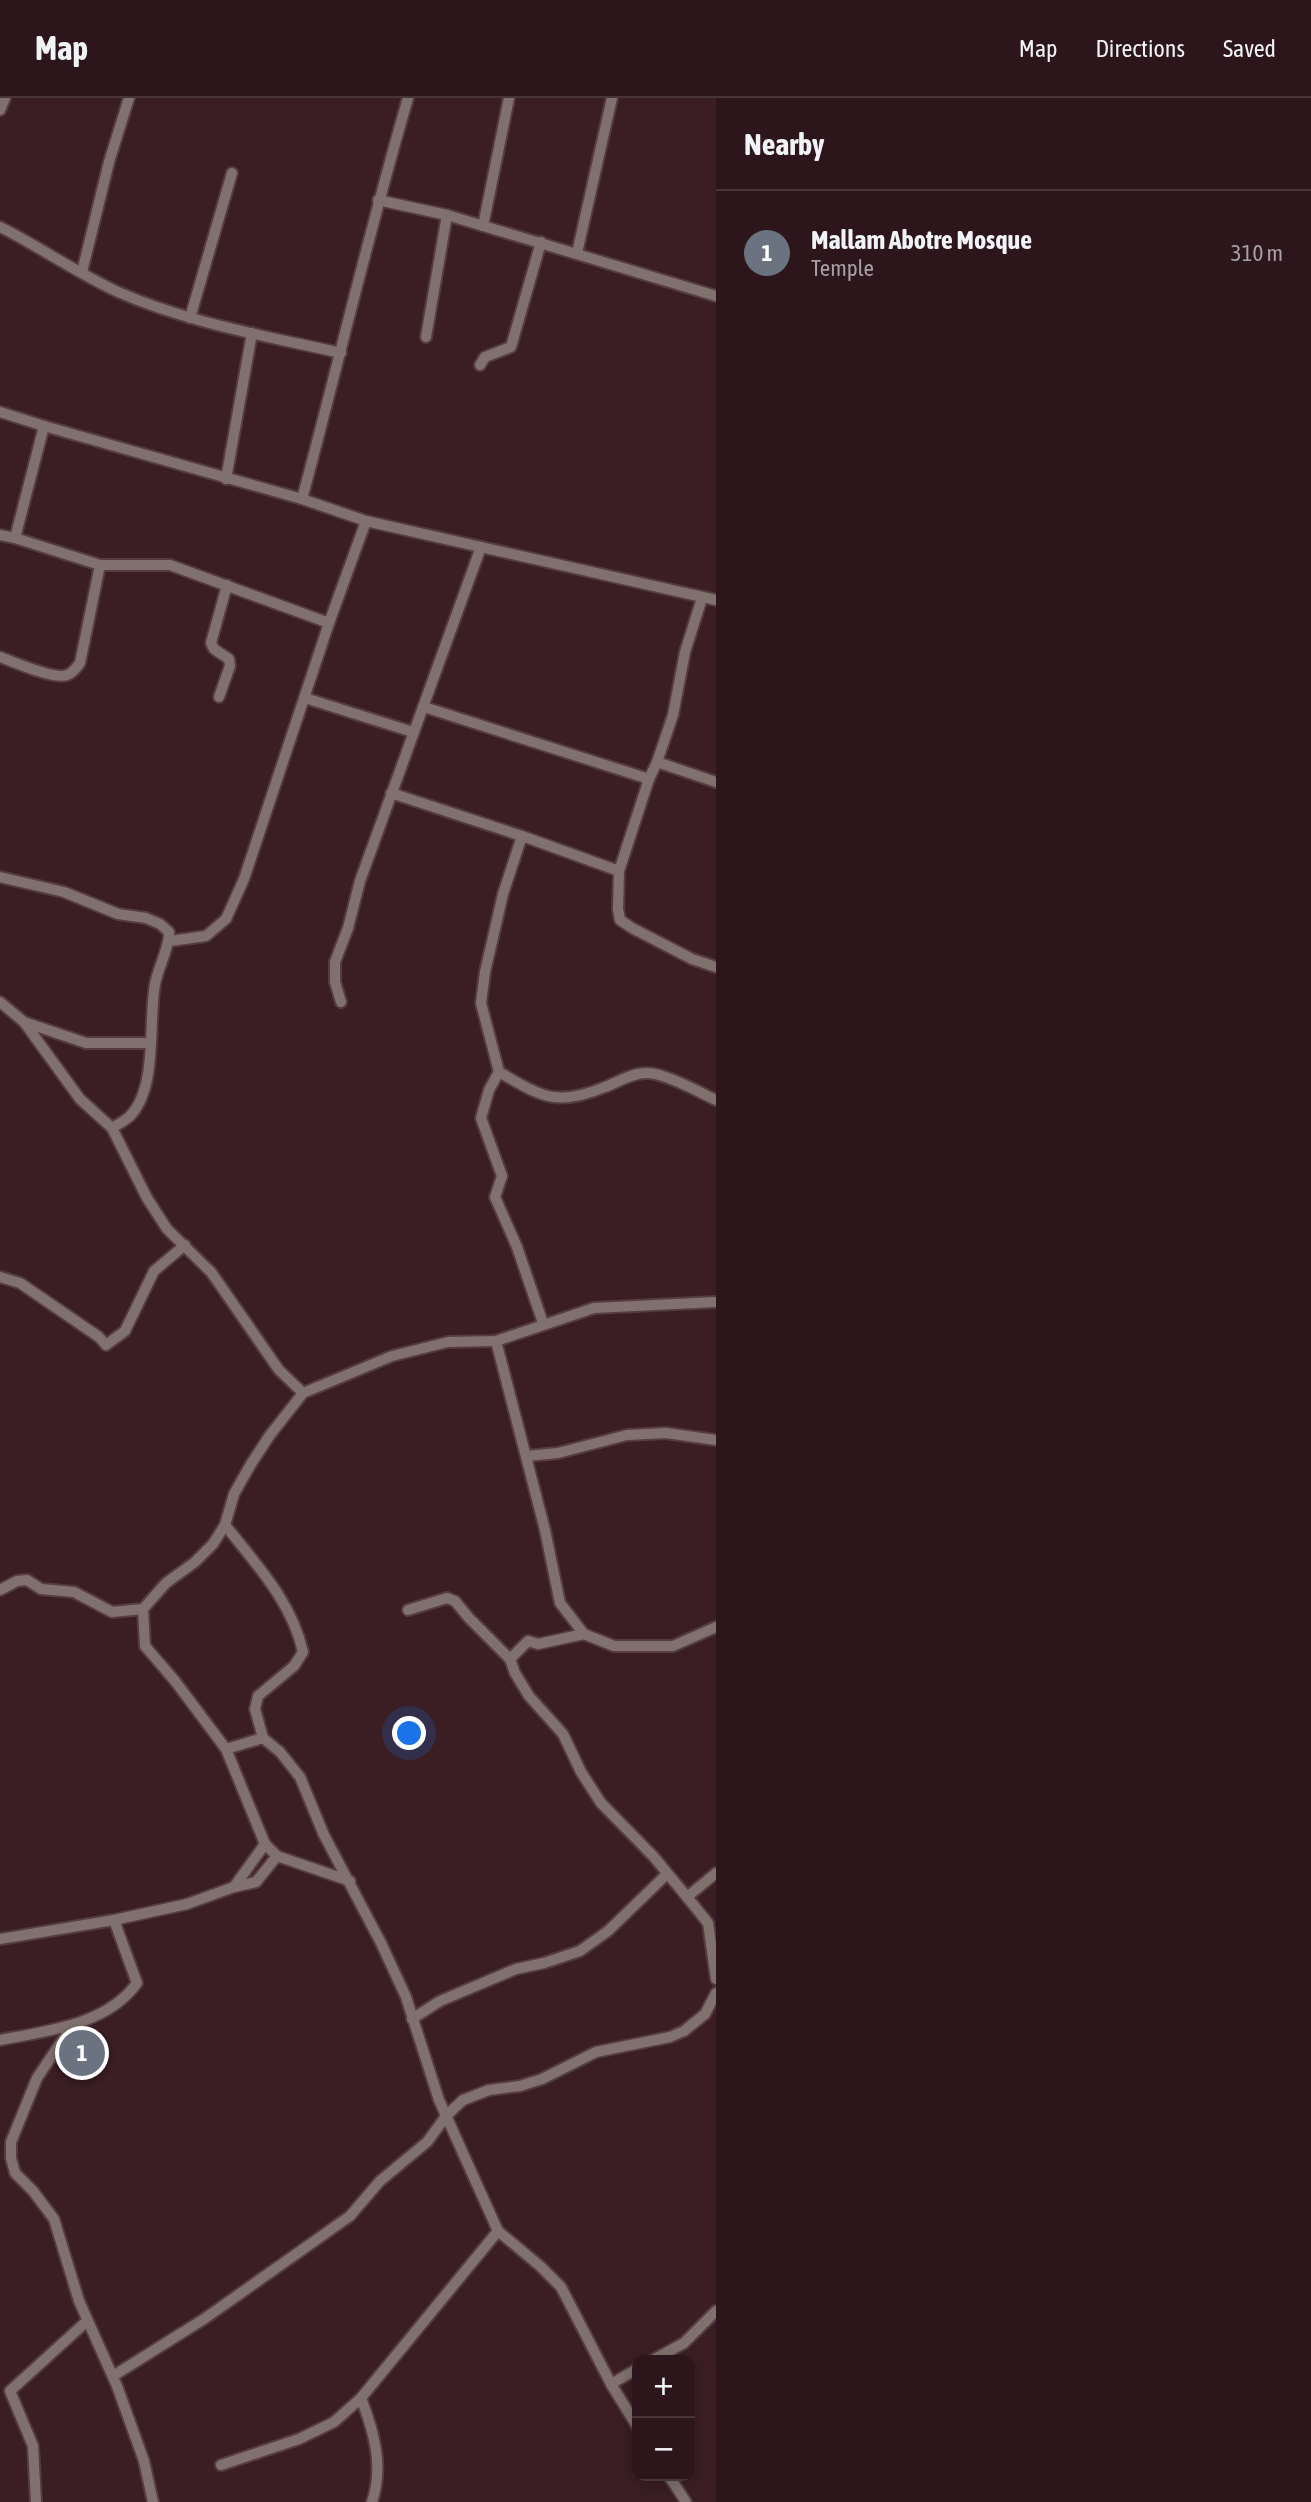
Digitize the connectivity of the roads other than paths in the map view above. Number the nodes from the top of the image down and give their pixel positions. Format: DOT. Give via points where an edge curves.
graph roads {
  1 [pos="5,98"];
  2 [pos="129,98"];
  3 [pos="408,98"];
  4 [pos="509,98"];
  5 [pos="612,98"];
  6 [pos="0,110"];
  7 [pos="232,173"];
  8 [pos="378,200"];
  9 [pos="447,215"];
  10 [pos="483,226"];
  11 [pos="0,227"];
  12 [pos="541,242"];
  13 [pos="577,253"];
  14 [pos="82,272"];
  15 [pos="716,296"];
  16 [pos="190,318"];
  17 [pos="253,333"];
  18 [pos="426,337"];
  19 [pos="341,354"];
  20 [pos="480,365"];
  21 [pos="0,412"];
  22 [pos="44,426"];
  23 [pos="226,479"];
  24 [pos="302,499"];
  25 [pos="366,521"];
  26 [pos="0,535"];
  27 [pos="15,538"];
  28 [pos="481,547"];
  29 [pos="100,565"];
  30 [pos="227,586"];
  31 [pos="702,598"];
  32 [pos="716,600"];
  33 [pos="329,623"];
  34 [pos="0,657"];
  35 [pos="219,697"];
  36 [pos="304,698"];
  37 [pos="424,707"];
  38 [pos="413,732"];
  39 [pos="657,762"];
  40 [pos="649,779"];
  41 [pos="716,782"];
  42 [pos="391,793"];
  43 [pos="522,836"];
  44 [pos="619,871"];
  45 [pos="0,877"];
  46 [pos="170,941"];
  47 [pos="716,967"];
  48 [pos="0,1002"];
  49 [pos="341,1002"];
  50 [pos="24,1021"];
  51 [pos="149,1043"];
  52 [pos="499,1072"];
  53 [pos="716,1100"];
  54 [pos="112,1128"];
  55 [pos="186,1245"];
  56 [pos="0,1277"];
  57 [pos="716,1302"];
  58 [pos="543,1323"];
  59 [pos="496,1341"];
  60 [pos="303,1393"];
  61 [pos="716,1440"];
  62 [pos="526,1456"];
  63 [pos="225,1525"];
  64 [pos="0,1590"];
  65 [pos="143,1609"];
  66 [pos="408,1610"];
  67 [pos="716,1627"];
  68 [pos="584,1634"];
  69 [pos="510,1659"];
  70 [pos="263,1738"];
  71 [pos="226,1749"];
  72 [pos="265,1844"];
  73 [pos="277,1856"];
  74 [pos="716,1873"];
  75 [pos="667,1874"];
  76 [pos="349,1881"];
  77 [pos="234,1887"];
  78 [pos="687,1897"];
  79 [pos="114,1920"];
  80 [pos="0,1939"];
  81 [pos="716,1979"];
  82 [pos="716,1993"];
  83 [pos="412,2019"];
  84 [pos="72,2025"];
  85 [pos="0,2040"];
  86 [pos="447,2115"];
  87 [pos="498,2231"];
  88 [pos="716,2311"];
  89 [pos="88,2321"];
  90 [pos="662,2355"];
  91 [pos="632,2373"];
  92 [pos="113,2376"];
  93 [pos="611,2384"];
  94 [pos="361,2398"];
  95 [pos="632,2418"];
  96 [pos="221,2466"];
  97 [pos="672,2481"];
  98 [pos="36,2502"];
  99 [pos="153,2502"];
  100 [pos="372,2502"];
  101 [pos="686,2502"];
  1 -- 6 [label="street"];
  2 -- 14 [label="street"];
  3 -- 8 [label="street"];
  4 -- 10 [label="street"];
  5 -- 13 [label="street"];
  7 -- 16 [label="street"];
  8 -- 9 [label="street"];
  8 -- 19 [label="street"];
  9 -- 10 [label="street"];
  9 -- 18 [label="street"];
  10 -- 12 [label="street"];
  11 -- 14 [label="street"];
  12 -- 13 [label="street"];
  12 -- 20 [label="street" via="511,347 485,357"];
  13 -- 15 [label="street"];
  14 -- 16 [label="street" via="115,290"];
  16 -- 17 [label="street"];
  17 -- 19 [label="street"];
  17 -- 23 [label="street"];
  19 -- 24 [label="street"];
  21 -- 22 [label="street"];
  22 -- 23 [label="street"];
  22 -- 27 [label="street"];
  23 -- 24 [label="street"];
  24 -- 25 [label="street"];
  25 -- 28 [label="street"];
  25 -- 33 [label="street"];
  26 -- 27 [label="street"];
  27 -- 29 [label="street"];
  28 -- 31 [label="street"];
  28 -- 37 [label="street"];
  29 -- 30 [label="street" via="170,565"];
  29 -- 34 [label="street" via="80,663 74,672 65,677 53,675"];
  30 -- 33 [label="street"];
  30 -- 35 [label="street" via="211,643 229,659"];
  31 -- 32 [label="street"];
  31 -- 39 [label="street"];
  33 -- 36 [label="street"];
  36 -- 38 [label="street"];
  36 -- 46 [label="street" via="244,879 226,919 206,936"];
  37 -- 38 [label="street"];
  37 -- 40 [label="street"];
  38 -- 42 [label="street"];
  39 -- 40 [label="street"];
  39 -- 41 [label="street"];
  40 -- 44 [label="street"];
  42 -- 43 [label="street"];
  42 -- 49 [label="street" via="335,962"];
  43 -- 44 [label="street"];
  43 -- 52 [label="street" via="503,894 481,1003"];
  44 -- 47 [label="street" via="621,920 656,942"];
  45 -- 46 [label="street" via="160,923"];
  46 -- 51 [label="street" via="155,983"];
  48 -- 50 [label="street"];
  50 -- 51 [label="street" via="86,1043"];
  50 -- 54 [label="street" via="80,1099"];
  51 -- 54 [label="street" via="149,1071 140,1102 129,1117"];
  52 -- 53 [label="street" via="564,1100 645,1073 659,1074"];
  52 -- 58 [label="street" via="481,1118 502,1176 495,1197"];
  54 -- 55 [label="street" via="147,1198 167,1229"];
  55 -- 56 [label="street" via="154,1271 125,1331 106,1345 20,1283"];
  55 -- 60 [label="street" via="226,1292 279,1370"];
  57 -- 58 [label="street" via="594,1308"];
  58 -- 59 [label="street"];
  59 -- 60 [label="street" via="448,1342 392,1356"];
  59 -- 62 [label="street"];
  60 -- 63 [label="street" via="251,1464 234,1494"];
  61 -- 62 [label="street" via="666,1433 628,1435 558,1453"];
  62 -- 68 [label="street" via="560,1603"];
  63 -- 65 [label="street" via="213,1544"];
  63 -- 70 [label="street" via="282,1599 303,1652 294,1666 258,1696 255,1709"];
  64 -- 65 [label="street" via="27,1580 41,1589 74,1592 111,1612"];
  65 -- 71 [label="street" via="145,1646"];
  66 -- 69 [label="street" via="447,1598 455,1601"];
  67 -- 68 [label="street" via="673,1646 614,1646"];
  68 -- 69 [label="street" via="528,1642"];
  69 -- 75 [label="street" via="529,1696 564,1734 601,1803"];
  70 -- 71 [label="street"];
  70 -- 76 [label="street" via="300,1777"];
  71 -- 72 [label="street"];
  72 -- 73 [label="street"];
  72 -- 77 [label="street"];
  73 -- 76 [label="street"];
  73 -- 77 [label="street" via="256,1882"];
  74 -- 78 [label="street"];
  75 -- 78 [label="street"];
  75 -- 83 [label="street" via="608,1931 580,1951 516,1969 440,2001"];
  76 -- 83 [label="street" via="406,1997"];
  77 -- 79 [label="street" via="187,1904"];
  78 -- 81 [label="street" via="708,1923"];
  79 -- 80 [label="street"];
  79 -- 84 [label="street" via="136,1983 117,2003"];
  82 -- 86 [label="street" via="705,2014 684,2031 596,2052 542,2079 489,2090 463,2101"];
  83 -- 86 [label="street"];
  84 -- 85 [label="street"];
  84 -- 89 [label="street" via="37,2078 11,2142 11,2158 15,2173 54,2219"];
  86 -- 87 [label="street"];
  86 -- 92 [label="street" via="427,2142 380,2181 350,2216 204,2319"];
  87 -- 93 [label="street" via="561,2287"];
  87 -- 94 [label="street"];
  88 -- 90 [label="street" via="684,2343"];
  89 -- 92 [label="street"];
  89 -- 98 [label="street" via="10,2391 33,2446"];
  91 -- 93 [label="street"];
  92 -- 99 [label="street" via="144,2461"];
  93 -- 95 [label="street"];
  94 -- 96 [label="street" via="322,2428"];
  94 -- 100 [label="street" via="374,2435 377,2476"];
  97 -- 101 [label="street"];
}
